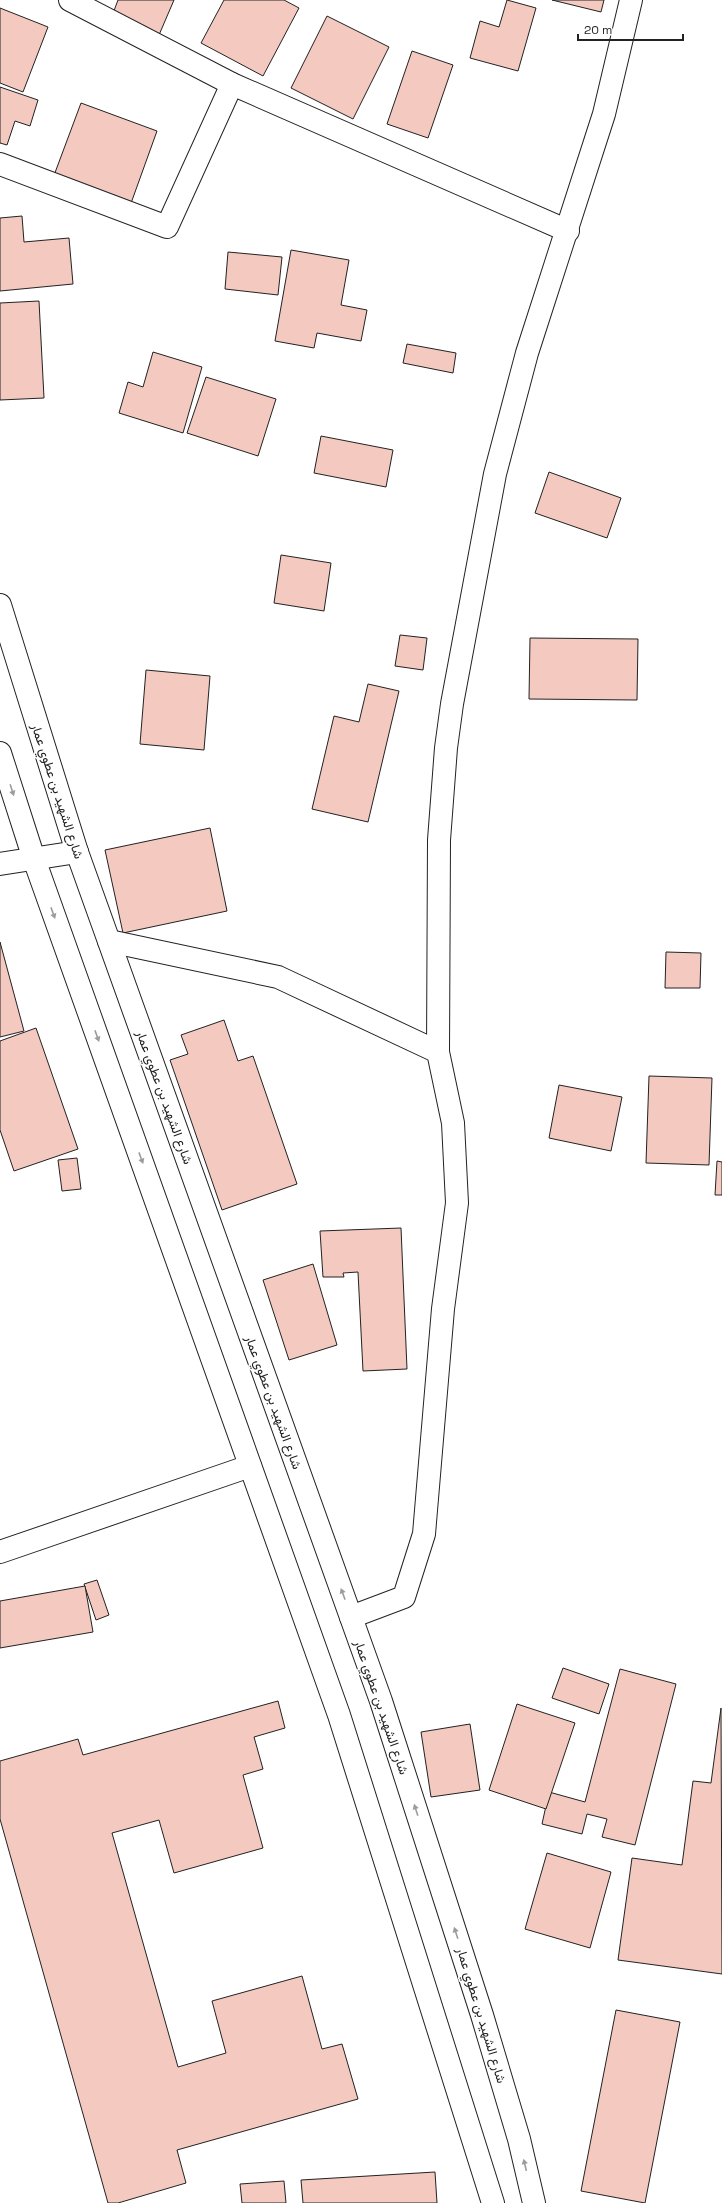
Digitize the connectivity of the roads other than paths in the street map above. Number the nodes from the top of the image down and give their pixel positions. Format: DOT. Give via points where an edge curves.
graph roads {
  1 [pos="70,0"];
  2 [pos="631,0"];
  3 [pos="232,84"];
  4 [pos="0,164"];
  5 [pos="568,231"];
  6 [pos="0,605"];
  7 [pos="0,753"];
  8 [pos="77,852"];
  9 [pos="34,859"];
  10 [pos="0,864"];
  11 [pos="109,941"];
  12 [pos="438,1052"];
  13 [pos="250,1466"];
  14 [pos="0,1552"];
  15 [pos="351,1617"];
  16 [pos="493,2203"];
  17 [pos="534,2203"];
  1 -- 3 [label="street"];
  2 -- 5 [label="street" via="604,114"];
  3 -- 4 [label="street" via="167,227"];
  3 -- 5 [label="street"];
  5 -- 12 [label="street" via="527,353 495,474 452,704 439,840"];
  6 -- 8 [label="street, شارع الشهيد بن عطوي عمار"];
  7 -- 9 [label="street, one-way"];
  8 -- 9 [label="street"];
  8 -- 11 [label="street, شارع الشهيد بن عطوي عمار"];
  9 -- 10 [label="street"];
  9 -- 13 [label="street, one-way"];
  11 -- 12 [label="street" via="278,978"];
  15 -- 11 [label="street, شارع الشهيد بن عطوي عمار, one-way"];
  12 -- 15 [label="street" via="453,1123 456,1203 443,1309 424,1534 404,1597"];
  13 -- 14 [label="street"];
  13 -- 16 [label="street" via="339,1715"];
  17 -- 15 [label="street, شارع الشهيد بن عطوي عمار, one-way" via="519,2139 482,2015 381,1701"];
}
